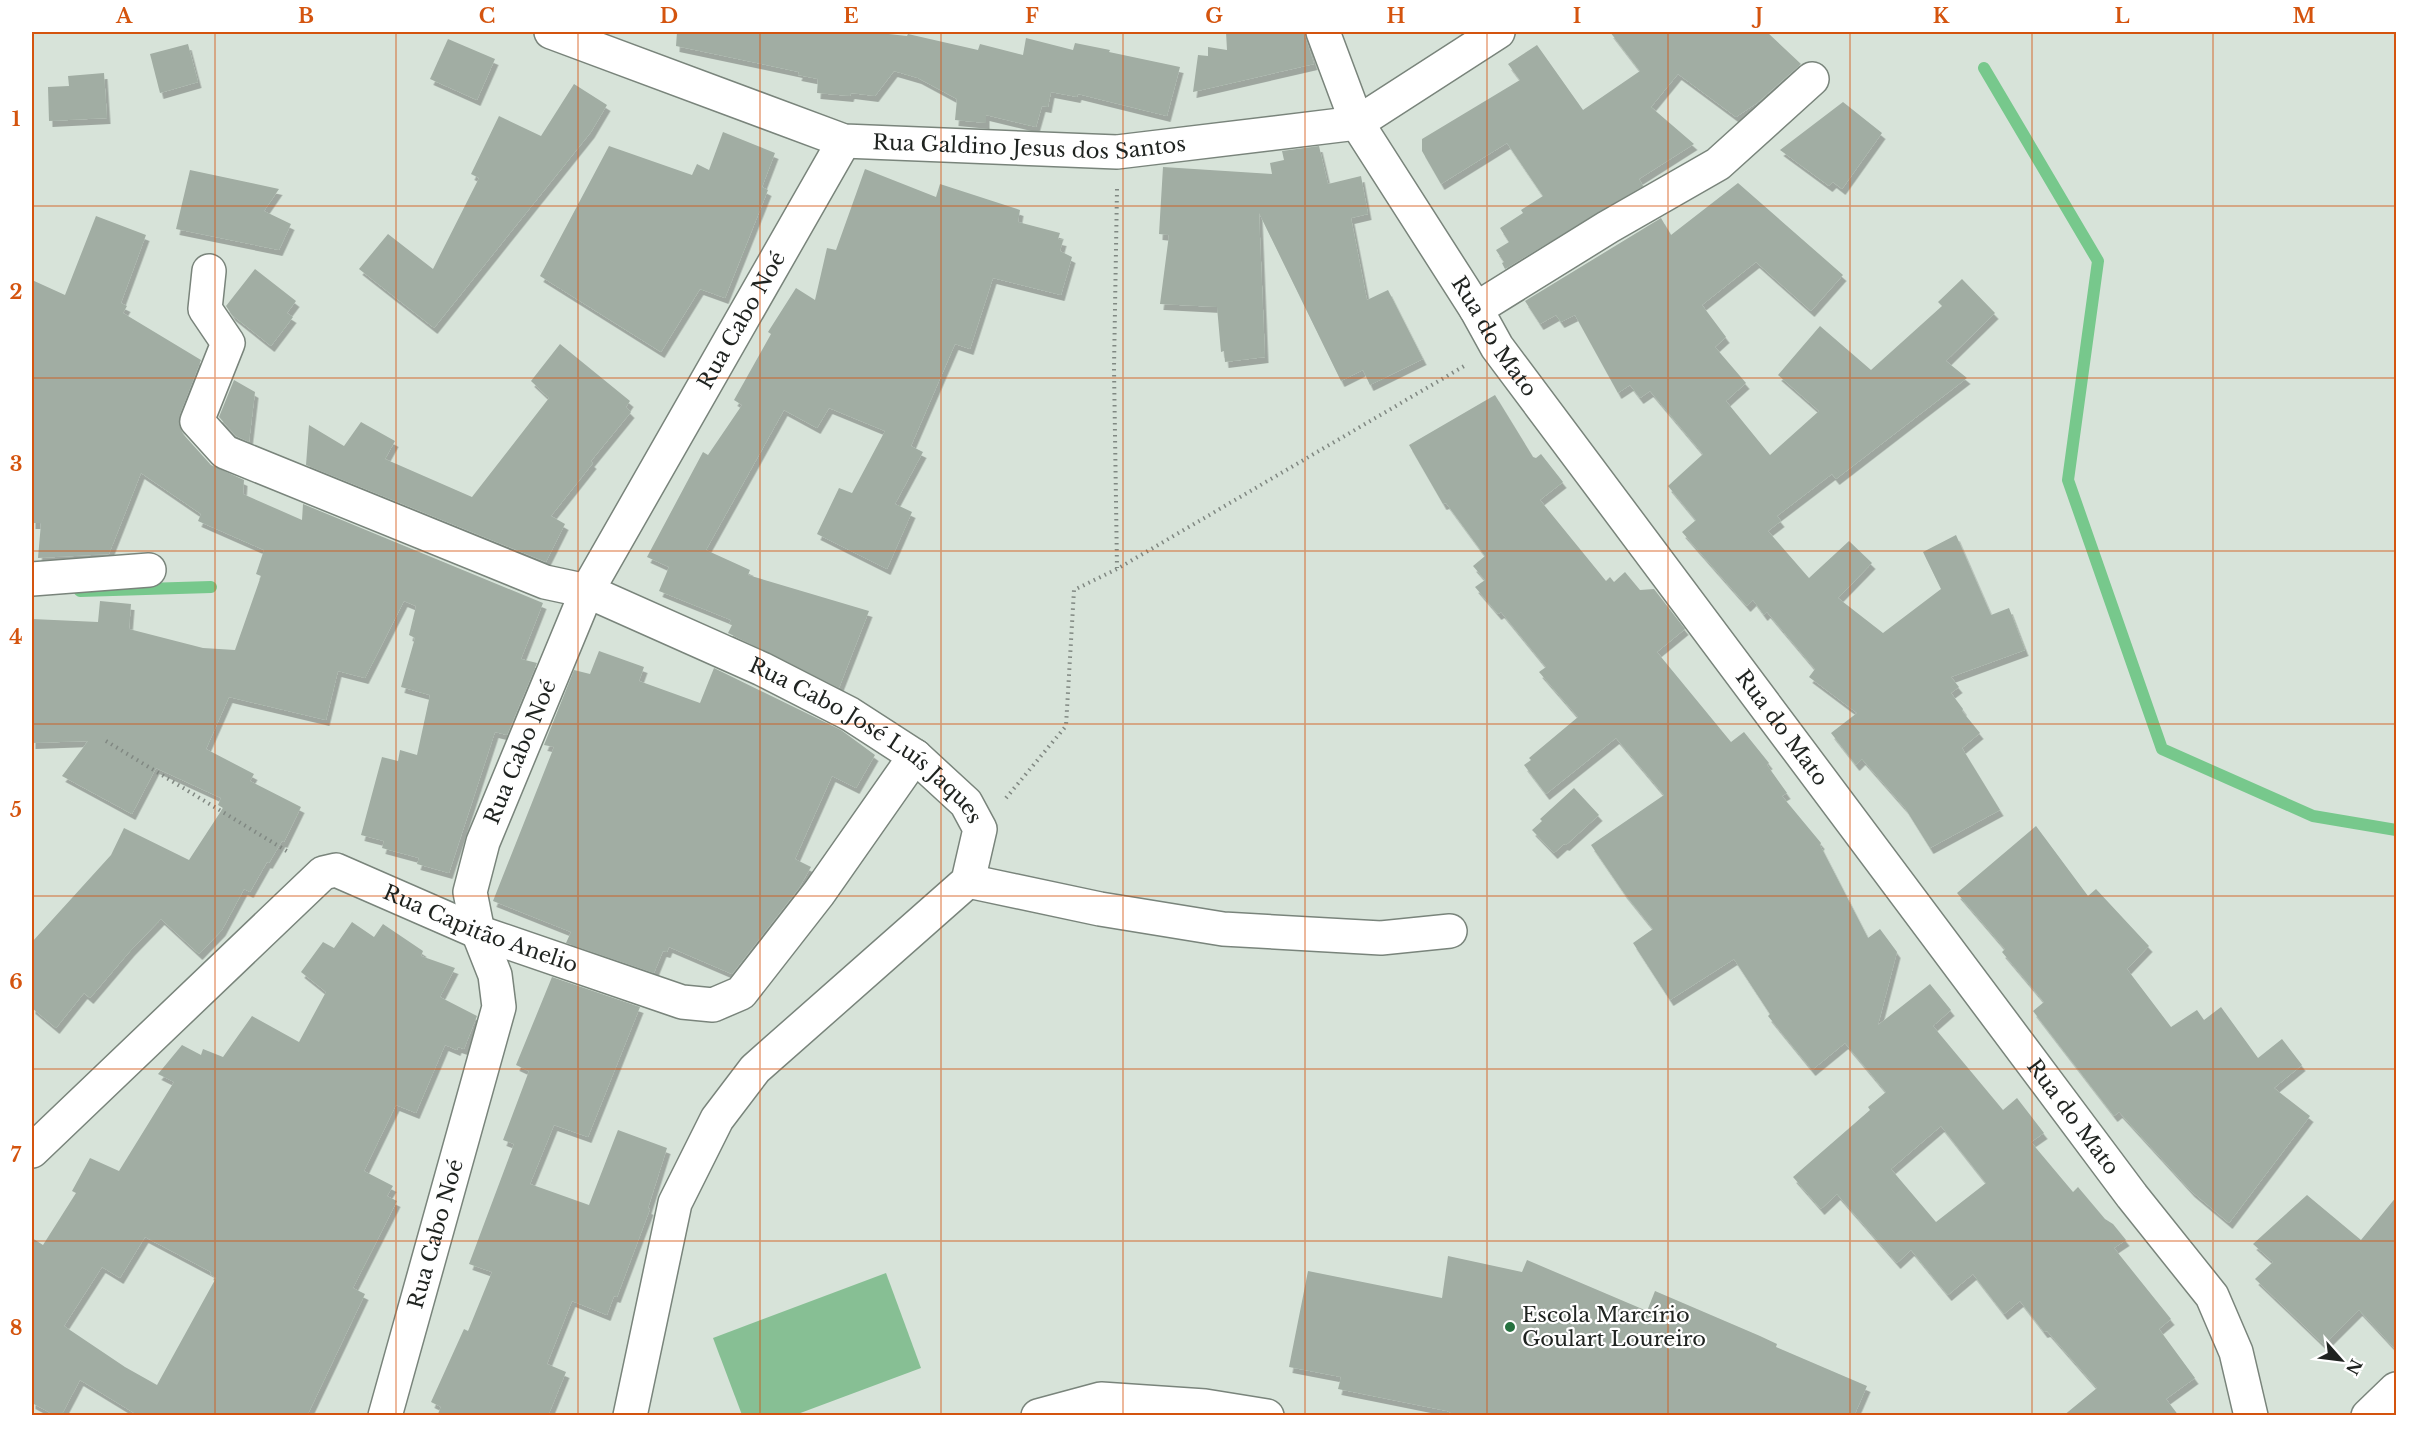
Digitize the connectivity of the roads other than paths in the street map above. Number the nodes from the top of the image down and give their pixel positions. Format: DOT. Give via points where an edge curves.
graph roads {
  1 [pos="551,32"];
  2 [pos="1323,32"];
  3 [pos="1498,32"];
  4 [pos="1812,79"];
  5 [pos="1357,123"];
  6 [pos="844,141"];
  7 [pos="209,272"];
  8 [pos="1476,309"];
  9 [pos="149,570"];
  10 [pos="32,579"];
  11 [pos="586,591"];
  12 [pos="915,756"];
  13 [pos="968,881"];
  14 [pos="1450,931"];
  15 [pos="478,932"];
  16 [pos="32,1150"];
  17 [pos="2397,1389"];
  18 [pos="385,1416"];
  19 [pos="630,1416"];
  20 [pos="1038,1416"];
  21 [pos="1267,1416"];
  22 [pos="2251,1416"];
  23 [pos="2368,1416"];
  1 -- 6 [label="street, Rua Galdino Jesus dos Santos"];
  2 -- 5 [label="street, Rua do Mato"];
  3 -- 5 [label="street, Rua Galdino Jesus dos Santos"];
  4 -- 8 [label="street" via="1718,164"];
  5 -- 6 [label="street, Rua Galdino Jesus dos Santos" via="1117,152"];
  5 -- 8 [label="street, Rua do Mato"];
  6 -- 11 [label="street, Rua Cabo Noé"];
  7 -- 11 [label="street, Rua Cabo José Luís Jaques" via="205,309 228,343 197,421 225,452 545,582"];
  8 -- 22 [label="street, Rua do Mato" via="1497,347 2132,1196 2212,1296 2236,1352"];
  9 -- 10 [label="street"];
  11 -- 12 [label="street, Rua Cabo José Luís Jaques" via="762,669 850,714"];
  11 -- 15 [label="street, Rua Cabo Noé" via="483,842 470,892"];
  12 -- 13 [label="street, Rua Cabo José Luís Jaques" via="966,802 980,829"];
  12 -- 15 [label="street, Rua Capitão Anelio" via="819,893 741,993 713,1005 682,1002"];
  13 -- 14 [label="street" via="1100,909 1223,929 1381,938"];
  13 -- 19 [label="street" via="754,1069 717,1119 675,1203"];
  15 -- 16 [label="street, Rua Capitão Anelio" via="336,870 323,873"];
  15 -- 18 [label="street, Rua Cabo Noé" via="495,975 499,1007"];
  17 -- 23 [label="street"];
  20 -- 21 [label="street" via="1101,1399 1205,1406"];
}
